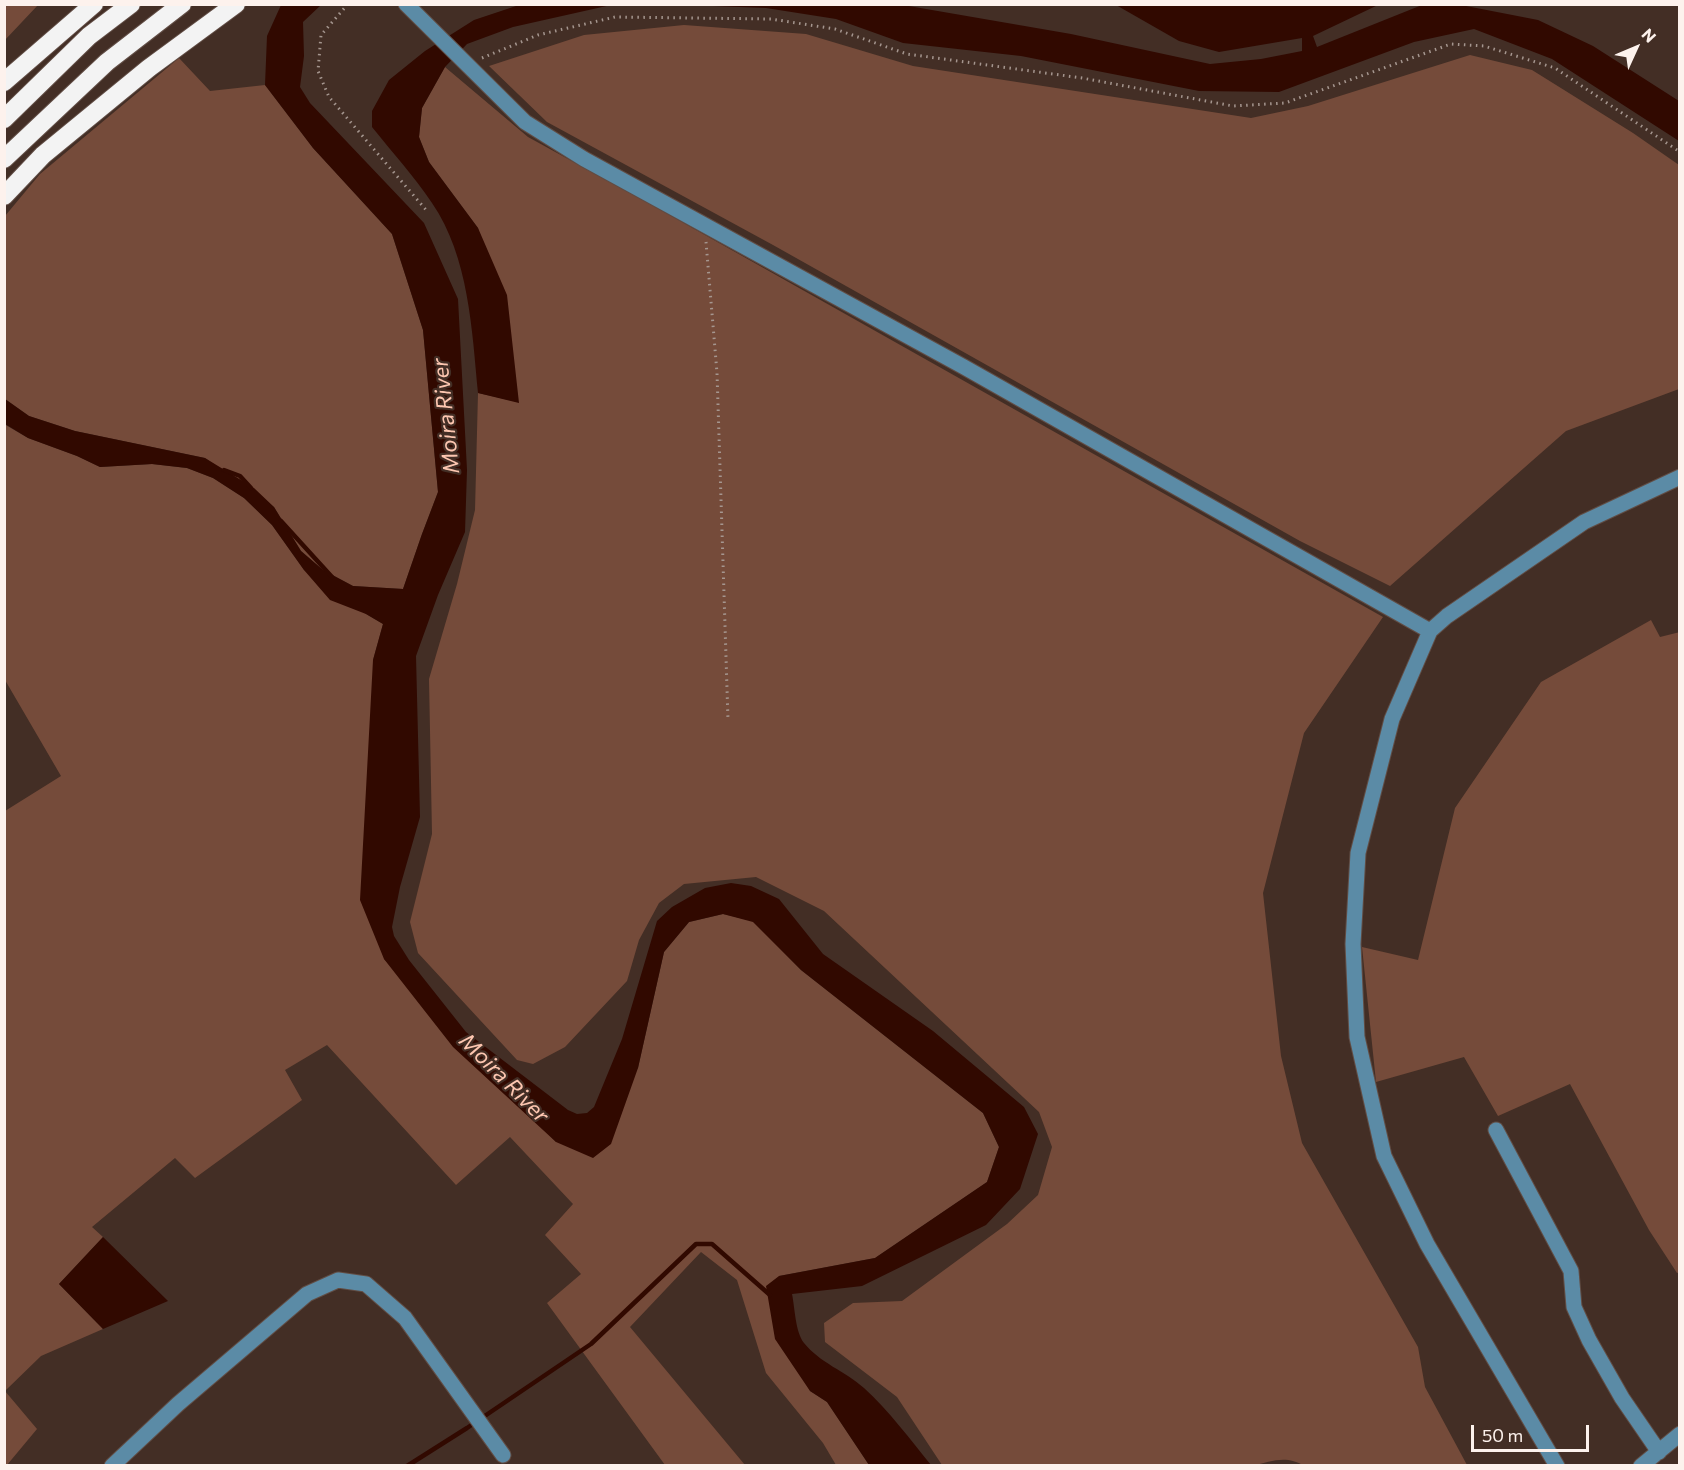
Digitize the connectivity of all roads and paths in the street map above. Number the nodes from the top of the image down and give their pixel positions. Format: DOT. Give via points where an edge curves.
graph roads {
  1 [pos="94,4"];
  2 [pos="131,4"];
  3 [pos="182,4"];
  4 [pos="236,4"];
  5 [pos="348,4"];
  6 [pos="406,4"];
  7 [pos="467,64"];
  8 [pos="4,82"];
  9 [pos="4,119"];
  10 [pos="1680,153"];
  11 [pos="4,159"];
  12 [pos="4,196"];
  13 [pos="427,211"];
  14 [pos="704,225"];
  15 [pos="1680,477"];
  16 [pos="1430,632"];
  17 [pos="728,720"];
  18 [pos="1496,1130"];
  19 [pos="1680,1434"];
  20 [pos="1659,1452"];
  21 [pos="503,1455"];
  22 [pos="112,1466"];
  23 [pos="1557,1466"];
  24 [pos="1641,1466"];
  1 -- 8 [label="highway"];
  2 -- 9 [label="highway" via="89,36"];
  3 -- 11 [label="highway" via="107,62"];
  4 -- 12 [label="highway" via="149,68 43,155"];
  5 -- 13 [label="path" via="321,35 318,71 329,97"];
  6 -- 7 [label="street"];
  7 -- 10 [label="path" via="538,35 615,17 771,19 835,29 907,54 1082,78 1233,106 1286,103 1452,44 1484,46 1554,68"];
  7 -- 14 [label="street" via="525,122"];
  14 -- 16 [label="street" via="964,367"];
  14 -- 17 [label="path" via="717,373"];
  15 -- 16 [label="street" via="1584,522 1447,616"];
  16 -- 23 [label="street" via="1392,719 1358,853 1353,944 1357,1037 1384,1156 1426,1244"];
  18 -- 20 [label="street" via="1571,1271 1574,1307 1589,1340"];
  19 -- 20 [label="street"];
  20 -- 24 [label="street"];
  21 -- 22 [label="street" via="405,1318 366,1284 338,1280 307,1294"];
}
